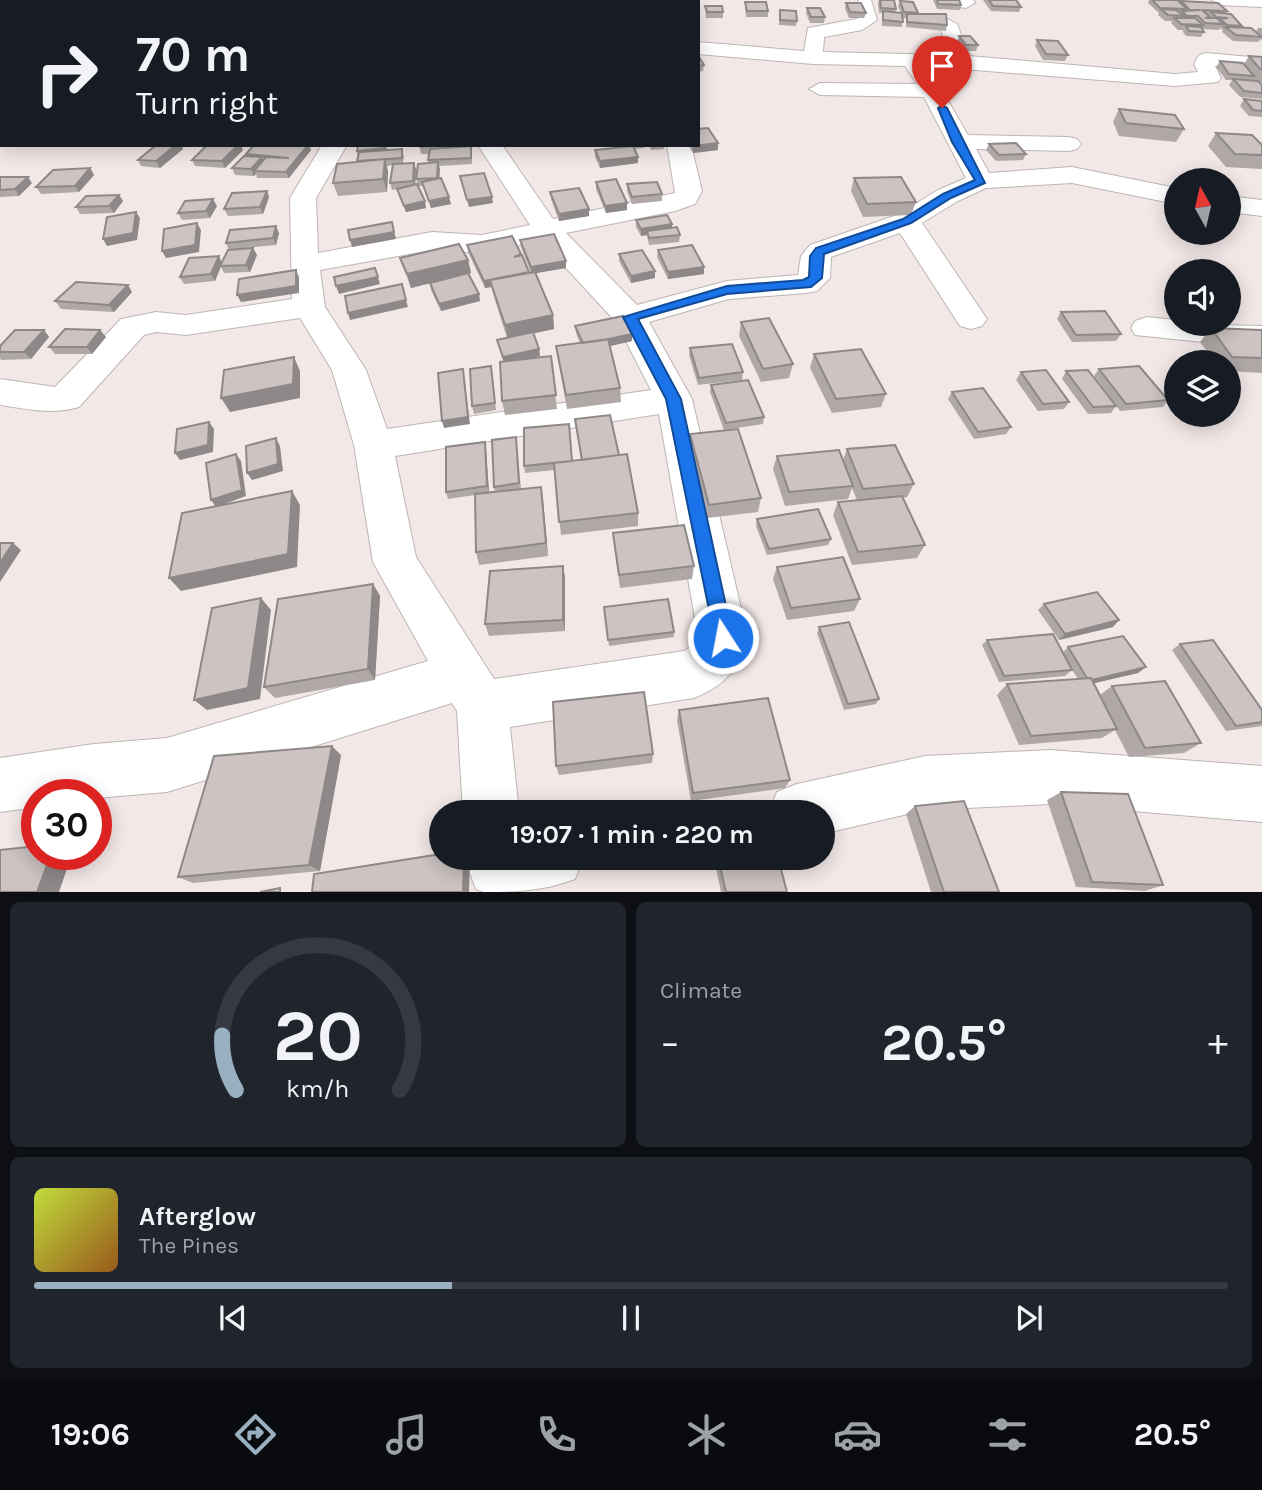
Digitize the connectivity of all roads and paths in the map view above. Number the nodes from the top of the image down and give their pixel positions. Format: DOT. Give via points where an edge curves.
graph roads {
  1 [pos="1221,0"];
  2 [pos="1262,2"];
  3 [pos="865,4"];
  4 [pos="948,24"];
  5 [pos="700,48"];
  6 [pos="813,58"];
  7 [pos="910,59"];
  8 [pos="961,61"];
  9 [pos="1262,64"];
  10 [pos="820,89"];
  11 [pos="935,91"];
  12 [pos="957,142"];
  13 [pos="1069,144"];
  14 [pos="334,147"];
  15 [pos="491,147"];
  16 [pos="679,147"];
  17 [pos="982,181"];
  18 [pos="1164,194"];
  19 [pos="1241,206"];
  20 [pos="1262,208"];
  21 [pos="907,221"];
  22 [pos="546,229"];
  23 [pos="304,264"];
  24 [pos="309,307"];
  25 [pos="630,317"];
  26 [pos="971,319"];
  27 [pos="1147,328"];
  28 [pos="1262,337"];
  29 [pos="0,392"];
  30 [pos="674,399"];
  31 [pos="373,445"];
  32 [pos="471,691"];
  33 [pos="0,785"];
  34 [pos="1262,794"];
  35 [pos="489,800"];
  36 [pos="835,803"];
  1 -- 2 [label="street"];
  3 -- 6 [label="street" via="867,20 863,23 815,32"];
  4 -- 8 [label="street"];
  5 -- 6 [label="street"];
  6 -- 7 [label="street"];
  7 -- 8 [label="street"];
  7 -- 11 [label="street"];
  8 -- 9 [label="street" via="1175,80 1210,78 1206,59"];
  10 -- 11 [label="street"];
  11 -- 12 [label="street"];
  12 -- 13 [label="street"];
  12 -- 17 [label="street"];
  14 -- 23 [label="street" via="303,198"];
  15 -- 22 [label="street"];
  16 -- 22 [label="street" via="689,191 686,198"];
  17 -- 18 [label="street" via="1072,175"];
  17 -- 21 [label="street"];
  19 -- 20 [label="street"];
  21 -- 25 [label="street" via="820,251 816,278 807,284 727,290"];
  21 -- 26 [label="street"];
  22 -- 23 [label="street" via="523,238 482,244 432,241"];
  22 -- 25 [label="street"];
  23 -- 24 [label="street"];
  24 -- 29 [label="street" via="186,325 156,322 132,326 66,398"];
  24 -- 31 [label="street" via="349,370"];
  25 -- 30 [label="street"];
  27 -- 28 [label="street"];
  30 -- 31 [label="street"];
  30 -- 32 [label="street" via="723,638 716,657 694,674"];
  31 -- 32 [label="street" via="395,562"];
  32 -- 33 [label="street" via="167,765"];
  32 -- 35 [label="street"];
  34 -- 36 [label="street" via="1050,777 925,783"];
}
